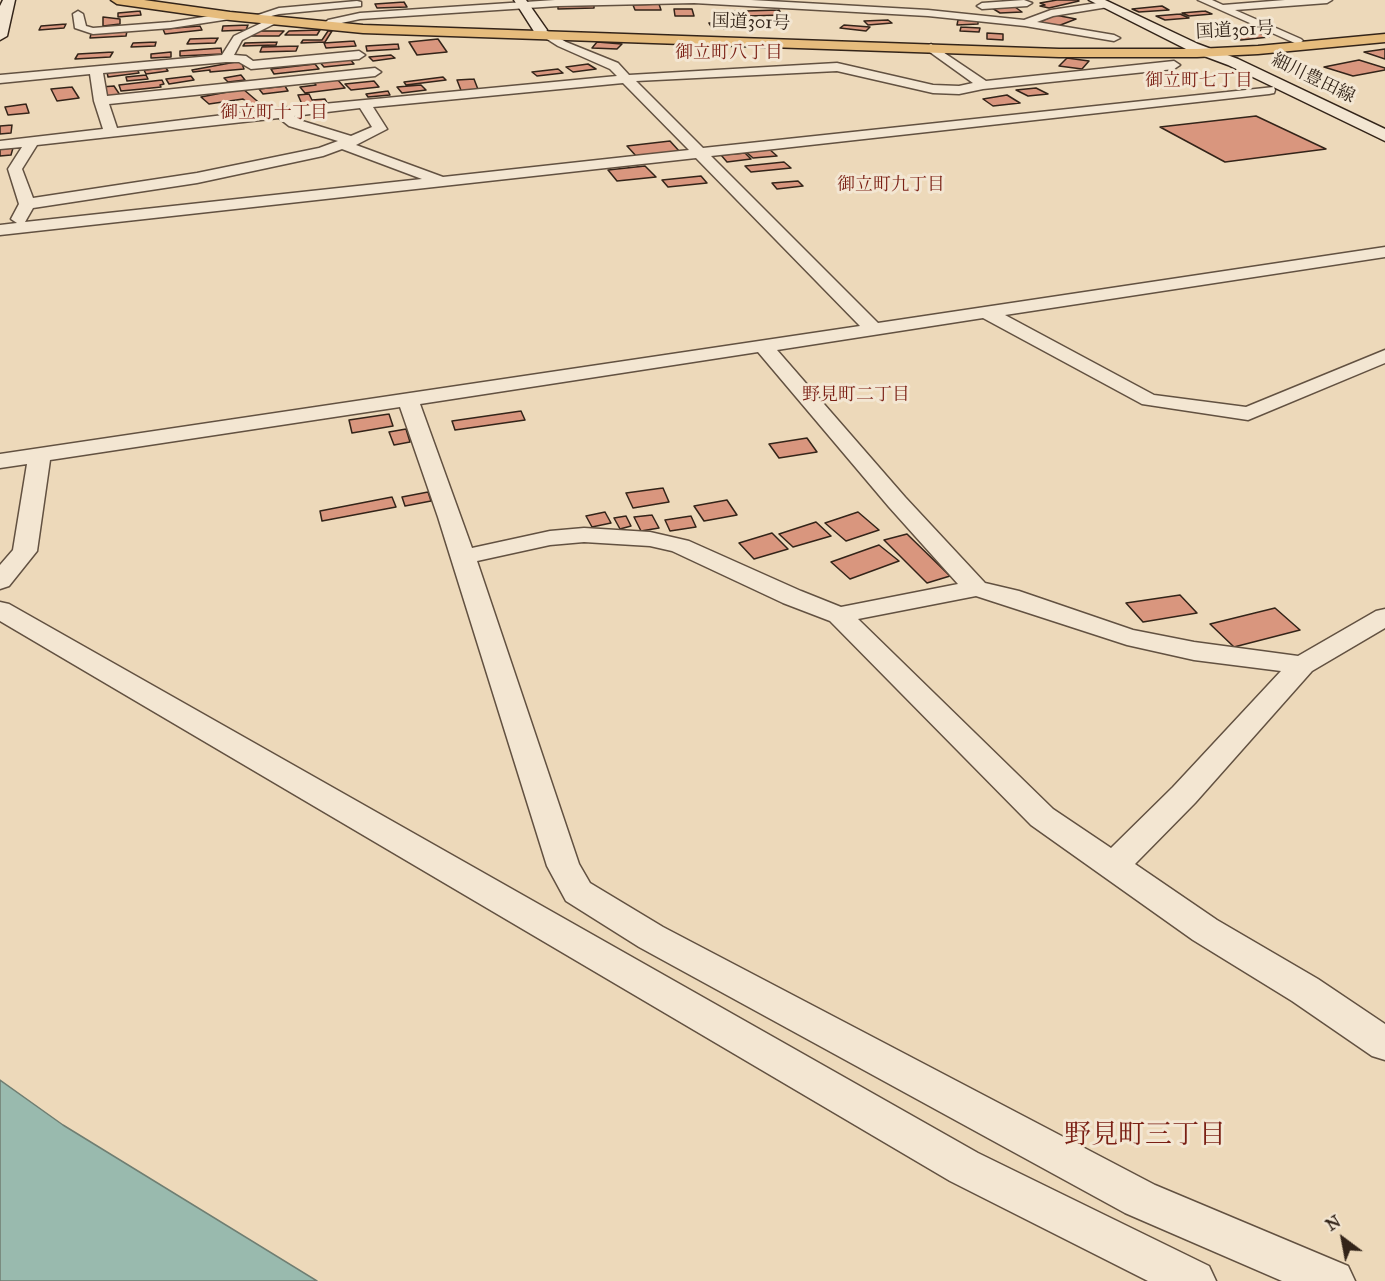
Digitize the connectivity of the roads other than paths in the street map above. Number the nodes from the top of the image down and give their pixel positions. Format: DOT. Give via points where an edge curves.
graph roads {
  1 [pos="9,0"];
  2 [pos="117,0"];
  3 [pos="150,0"];
  4 [pos="493,0"];
  5 [pos="673,0"];
  6 [pos="919,0"];
  7 [pos="1203,0"];
  8 [pos="1327,0"];
  9 [pos="351,2"];
  10 [pos="371,2"];
  11 [pos="522,2"];
  12 [pos="771,2"];
  13 [pos="1100,2"];
  14 [pos="1027,3"];
  15 [pos="1222,8"];
  16 [pos="893,11"];
  17 [pos="927,11"];
  18 [pos="78,14"];
  19 [pos="230,16"];
  20 [pos="266,18"];
  21 [pos="332,22"];
  22 [pos="1025,24"];
  23 [pos="363,29"];
  24 [pos="1385,32"];
  25 [pos="544,33"];
  26 [pos="0,36"];
  27 [pos="922,38"];
  28 [pos="1114,38"];
  29 [pos="1385,38"];
  30 [pos="1297,41"];
  31 [pos="1199,51"];
  32 [pos="359,55"];
  33 [pos="226,58"];
  34 [pos="1174,64"];
  35 [pos="251,65"];
  36 [pos="96,70"];
  37 [pos="0,79"];
  38 [pos="381,79"];
  39 [pos="627,79"];
  40 [pos="262,83"];
  41 [pos="983,85"];
  42 [pos="241,86"];
  43 [pos="1269,90"];
  44 [pos="400,100"];
  45 [pos="101,101"];
  46 [pos="364,104"];
  47 [pos="281,113"];
  48 [pos="112,134"];
  49 [pos="1385,136"];
  50 [pos="32,142"];
  51 [pos="349,143"];
  52 [pos="0,145"];
  53 [pos="1385,150"];
  54 [pos="701,152"];
  55 [pos="444,181"];
  56 [pos="27,204"];
  57 [pos="7,229"];
  58 [pos="1385,252"];
  59 [pos="985,312"];
  60 [pos="874,330"];
  61 [pos="764,347"];
  62 [pos="1385,356"];
  63 [pos="408,400"];
  64 [pos="40,455"];
  65 [pos="0,461"];
  66 [pos="463,557"];
  67 [pos="0,581"];
  68 [pos="976,588"];
  69 [pos="0,610"];
  70 [pos="839,615"];
  71 [pos="1385,617"];
  72 [pos="1302,665"];
  73 [pos="1113,866"];
  74 [pos="1385,1044"];
  75 [pos="1194,1281"];
  76 [pos="1333,1281"];
  1 -- 26 [label="main road"];
  2 -- 19 [label="highway, 国道301号"];
  3 -- 20 [label="highway, 国道301号"];
  4 -- 11 [label="street"];
  5 -- 11 [label="street"];
  5 -- 12 [label="street"];
  6 -- 17 [label="street"];
  7 -- 15 [label="street"];
  8 -- 15 [label="street"];
  9 -- 10 [label="street"];
  9 -- 20 [label="street" via="279,11"];
  11 -- 21 [label="street" via="360,16"];
  11 -- 25 [label="main road"];
  12 -- 16 [label="street"];
  13 -- 22 [label="street" via="1051,13"];
  13 -- 31 [label="main road"];
  14 -- 17 [label="street"];
  15 -- 30 [label="street"];
  16 -- 17 [label="street"];
  16 -- 27 [label="street"];
  17 -- 22 [label="street"];
  18 -- 19 [label="street" via="81,28 93,31"];
  19 -- 20 [label="highway, 国道301号"];
  20 -- 21 [label="highway, 国道301号"];
  20 -- 23 [label="highway, 国道301号"];
  20 -- 33 [label="street" via="238,38"];
  21 -- 25 [label="highway, 国道301号"];
  22 -- 28 [label="street"];
  23 -- 25 [label="highway, 国道301号"];
  23 -- 32 [label="street"];
  24 -- 30 [label="highway, 国道301号"];
  25 -- 27 [label="highway, 国道301号"];
  25 -- 39 [label="street" via="614,66"];
  27 -- 31 [label="highway, 国道301号" via="1059,53"];
  27 -- 41 [label="street"];
  29 -- 31 [label="highway, 国道301号"];
  30 -- 31 [label="highway, 国道301号"];
  31 -- 43 [label="main road, 細川豊田線"];
  31 -- 49 [label="main road, 細川豊田線" via="1233,62"];
  32 -- 35 [label="street"];
  32 -- 38 [label="street"];
  33 -- 35 [label="street" via="243,59"];
  33 -- 36 [label="street"];
  34 -- 41 [label="street"];
  35 -- 40 [label="street"];
  36 -- 37 [label="street"];
  36 -- 45 [label="street"];
  38 -- 40 [label="street"];
  38 -- 44 [label="street"];
  39 -- 41 [label="street" via="837,67 933,88 959,90"];
  39 -- 44 [label="street"];
  39 -- 54 [label="street"];
  40 -- 42 [label="street"];
  42 -- 45 [label="street"];
  42 -- 47 [label="street"];
  43 -- 53 [label="main road, 細川豊田線"];
  43 -- 54 [label="street"];
  44 -- 46 [label="street"];
  45 -- 48 [label="street"];
  46 -- 47 [label="street"];
  46 -- 51 [label="street" via="380,129"];
  47 -- 48 [label="street"];
  47 -- 51 [label="street" via="294,123"];
  48 -- 50 [label="street"];
  50 -- 52 [label="street"];
  50 -- 56 [label="street" via="15,169"];
  51 -- 55 [label="street"];
  51 -- 56 [label="street" via="197,178"];
  54 -- 55 [label="street"];
  54 -- 60 [label="street"];
  55 -- 57 [label="street"];
  56 -- 57 [label="street"];
  58 -- 59 [label="street"];
  59 -- 60 [label="street"];
  59 -- 62 [label="street" via="1149,400 1248,414"];
  60 -- 61 [label="street"];
  61 -- 63 [label="street"];
  61 -- 68 [label="street"];
  63 -- 64 [label="street"];
  63 -- 66 [label="street"];
  64 -- 65 [label="street"];
  64 -- 67 [label="street" via="25,551"];
  66 -- 70 [label="street" via="550,538 650,539 680,546"];
  66 -- 76 [label="street" via="563,866 578,892 651,937 1140,1199"];
  68 -- 70 [label="street"];
  68 -- 72 [label="street" via="1127,637 1194,651"];
  69 -- 75 [label="street" via="964,1167"];
  70 -- 73 [label="street" via="1042,817"];
  71 -- 72 [label="street"];
  72 -- 73 [label="street" via="1184,795"];
  73 -- 74 [label="street" via="1205,930"];
}
